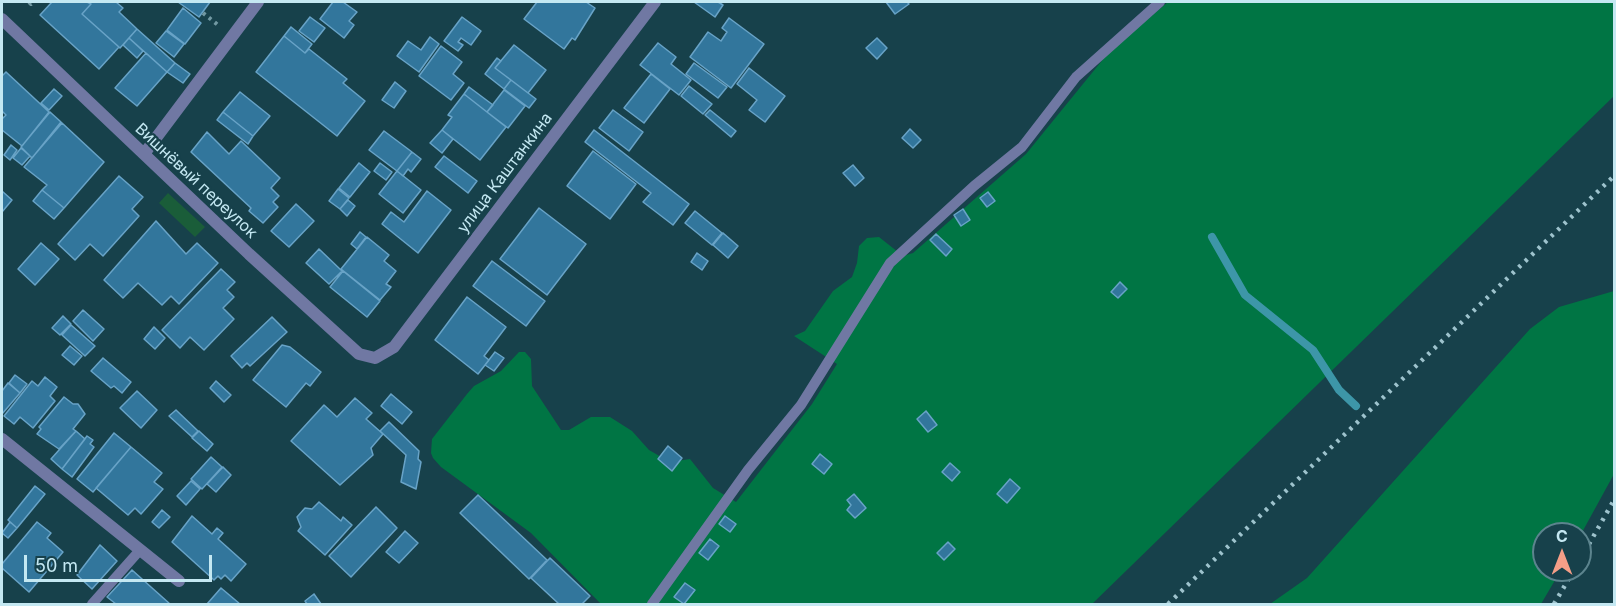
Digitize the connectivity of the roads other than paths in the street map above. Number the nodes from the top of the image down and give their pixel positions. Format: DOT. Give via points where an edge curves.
graph roads {
  1 [pos="258,2"];
  2 [pos="655,2"];
  3 [pos="1160,2"];
  4 [pos="2,19"];
  5 [pos="144,154"];
  6 [pos="375,358"];
  7 [pos="2,439"];
  8 [pos="140,550"];
  9 [pos="179,581"];
  10 [pos="92,604"];
  11 [pos="652,604"];
  1 -- 5 [label="street"];
  2 -- 6 [label="street, улица Каштанкина" via="394,347"];
  3 -- 11 [label="lane" via="1076,77 1022,147 890,263 801,405 748,470"];
  4 -- 5 [label="street, Вишнёвый переулок"];
  5 -- 6 [label="street, Вишнёвый переулок" via="359,354"];
  7 -- 8 [label="street"];
  8 -- 9 [label="street"];
  8 -- 10 [label="lane"];
}
